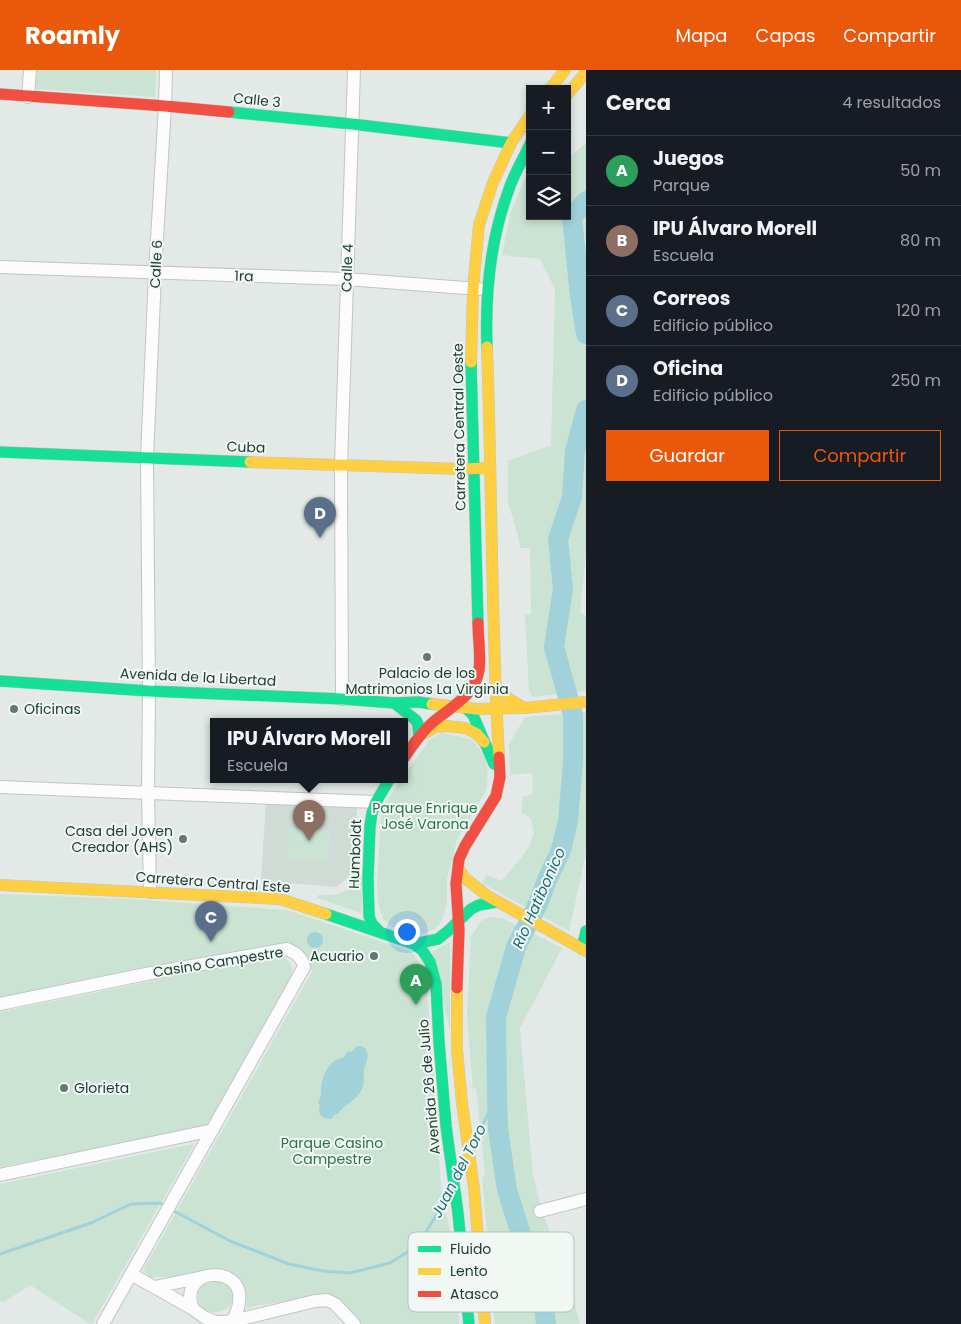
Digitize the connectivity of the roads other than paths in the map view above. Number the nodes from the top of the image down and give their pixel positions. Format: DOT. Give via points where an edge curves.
graph roads {
  1 [pos="30,70"];
  2 [pos="166,70"];
  3 [pos="354,70"];
  4 [pos="565,70"];
  5 [pos="586,72"];
  6 [pos="553,85"];
  7 [pos="571,90"];
  8 [pos="0,94"];
  9 [pos="28,97"];
  10 [pos="165,106"];
  11 [pos="526,121"];
  12 [pos="352,124"];
  13 [pos="511,143"];
  14 [pos="526,152"];
  15 [pos="0,267"];
  16 [pos="155,273"];
  17 [pos="346,279"];
  18 [pos="473,289"];
  19 [pos="488,289"];
  20 [pos="474,450"];
  21 [pos="0,452"];
  22 [pos="147,458"];
  23 [pos="341,465"];
  24 [pos="454,468"];
  25 [pos="475,468"];
  26 [pos="491,468"];
  27 [pos="0,681"];
  28 [pos="494,686"];
  29 [pos="149,691"];
  30 [pos="342,699"];
  31 [pos="586,702"];
  32 [pos="394,703"];
  33 [pos="454,706"];
  34 [pos="466,708"];
  35 [pos="528,708"];
  36 [pos="496,709"];
  37 [pos="419,736"];
  38 [pos="486,744"];
  39 [pos="408,752"];
  40 [pos="500,776"];
  41 [pos="387,783"];
  42 [pos="0,787"];
  43 [pos="148,792"];
  44 [pos="376,802"];
  45 [pos="458,868"];
  46 [pos="0,885"];
  47 [pos="150,892"];
  48 [pos="497,902"];
  49 [pos="458,919"];
  50 [pos="379,931"];
  51 [pos="586,931"];
  52 [pos="414,944"];
  53 [pos="585,951"];
  54 [pos="0,1004"];
  55 [pos="213,1130"];
  56 [pos="0,1175"];
  57 [pos="586,1199"];
  58 [pos="540,1211"];
  59 [pos="460,1232"];
  60 [pos="478,1232"];
  61 [pos="131,1274"];
  62 [pos="206,1276"];
  63 [pos="154,1288"];
  64 [pos="193,1310"];
  65 [pos="233,1321"];
  66 [pos="103,1324"];
  67 [pos="354,1324"];
  1 -- 9 [label="street"];
  2 -- 10 [label="street, Calle 6"];
  3 -- 12 [label="street, Calle 4"];
  4 -- 6 [label="main road"];
  5 -- 7 [label="main road"];
  8 -- 9 [label="main road, Calle 3"];
  9 -- 10 [label="main road, Calle 3"];
  10 -- 12 [label="main road, Calle 3"];
  10 -- 16 [label="street, Calle 6"];
  11 -- 13 [label="main road, Carretera Central Oeste"];
  12 -- 13 [label="main road, Calle 3"];
  12 -- 17 [label="street, Calle 4"];
  13 -- 18 [label="main road, Carretera Central Oeste" via="480,224"];
  14 -- 19 [label="main road" via="499,219 492,247"];
  15 -- 16 [label="street, 1ra"];
  16 -- 17 [label="street, 1ra"];
  16 -- 22 [label="street, Calle 6"];
  17 -- 18 [label="street, 1ra"];
  17 -- 23 [label="street, Calle 4"];
  18 -- 19 [label="street, 1ra"];
  18 -- 20 [label="main road, Carretera Central Oeste"];
  19 -- 26 [label="main road"];
  20 -- 24 [label="main road" via="467,460"];
  20 -- 25 [label="main road, Carretera Central Oeste"];
  21 -- 22 [label="main road, Cuba"];
  22 -- 23 [label="main road, Cuba"];
  22 -- 29 [label="street, Calle 6"];
  23 -- 24 [label="main road, Cuba"];
  23 -- 30 [label="street, Calle 4"];
  24 -- 25 [label="main road, Cuba"];
  25 -- 26 [label="main road, Cuba"];
  25 -- 33 [label="main road, Carretera Central Oeste" via="479,670 478,679 468,696"];
  26 -- 28 [label="main road"];
  27 -- 29 [label="main road, Avenida de la Libertad"];
  28 -- 35 [label="main road" via="509,699"];
  28 -- 36 [label="main road"];
  29 -- 30 [label="main road, Avenida de la Libertad"];
  29 -- 43 [label="street, Calle 6"];
  30 -- 32 [label="main road, Avenida de la Libertad"];
  31 -- 35 [label="main road, Avenida de la Libertad"];
  32 -- 33 [label="main road, Avenida de la Libertad"];
  32 -- 37 [label="main road" via="414,718"];
  33 -- 34 [label="main road, Avenida de la Libertad"];
  33 -- 37 [label="main road"];
  34 -- 36 [label="main road, Avenida de la Libertad"];
  34 -- 38 [label="main road" via="473,715"];
  35 -- 36 [label="main road, Avenida de la Libertad"];
  36 -- 40 [label="main road"];
  37 -- 38 [label="main road" via="436,727 465,728"];
  37 -- 39 [label="main road"];
  38 -- 40 [label="main road"];
  40 -- 45 [label="main road" via="496,796 465,846"];
  41 -- 44 [label="main road, Humboldt"];
  42 -- 43 [label="street"];
  43 -- 44 [label="street"];
  43 -- 47 [label="street, Calle 6"];
  44 -- 50 [label="main road, Humboldt" via="370,826 368,878 369,916"];
  45 -- 48 [label="main road" via="463,877"];
  45 -- 49 [label="main road"];
  46 -- 47 [label="main road, Carretera Central Este"];
  47 -- 50 [label="main road, Carretera Central Este" via="280,900"];
  48 -- 49 [label="main road" via="476,906"];
  48 -- 53 [label="main road"];
  49 -- 52 [label="main road" via="438,938"];
  49 -- 60 [label="main road" via="457,1050"];
  50 -- 52 [label="main road, Carretera Central Este"];
  51 -- 53 [label="main road"];
  52 -- 59 [label="main road, Avenida 26 de Julio" via="430,962 436,984 446,1126"];
  54 -- 55 [label="street, Casino Campestre" via="288,949 300,956 304,966"];
  55 -- 56 [label="street"];
  55 -- 61 [label="street, Casino Campestre"];
  57 -- 58 [label="street"];
  61 -- 63 [label="street"];
  61 -- 66 [label="street, Casino Campestre"];
  62 -- 63 [label="street"];
  62 -- 64 [label="street" via="193,1286 190,1294"];
  62 -- 65 [label="street" via="222,1275 236,1285 240,1301"];
  63 -- 64 [label="street"];
  64 -- 65 [label="street" via="215,1322"];
  65 -- 67 [label="street" via="328,1300"];
}
